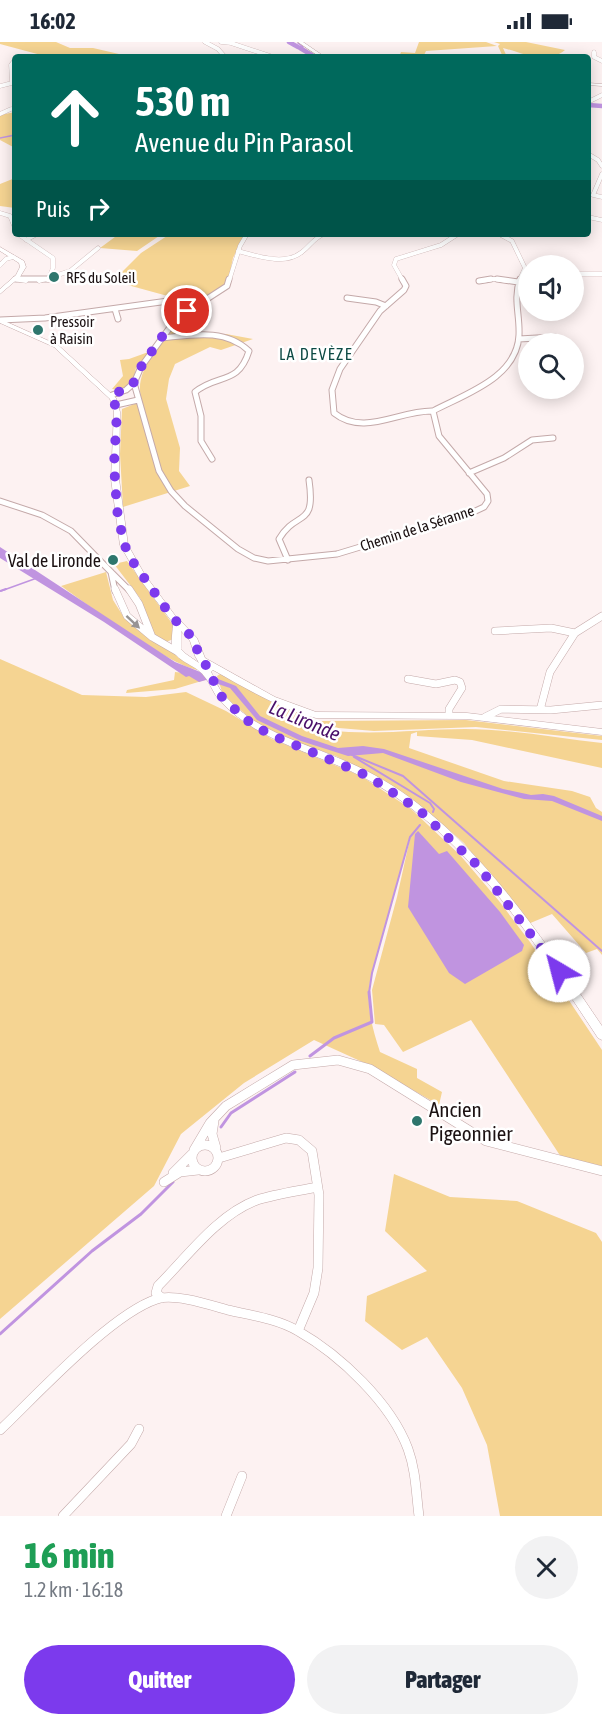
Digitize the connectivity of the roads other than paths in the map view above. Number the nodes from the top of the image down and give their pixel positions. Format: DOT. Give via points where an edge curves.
graph roads {
  1 [pos="205,42"];
  2 [pos="221,42"];
  3 [pos="301,43"];
  4 [pos="594,52"];
  5 [pos="222,54"];
  6 [pos="263,54"];
  7 [pos="318,54"];
  8 [pos="602,62"];
  9 [pos="12,63"];
  10 [pos="12,83"];
  11 [pos="11,109"];
  12 [pos="0,114"];
  13 [pos="591,156"];
  14 [pos="602,166"];
  15 [pos="602,174"];
  16 [pos="602,197"];
  17 [pos="22,237"];
  18 [pos="32,237"];
  19 [pos="245,237"];
  20 [pos="315,237"];
  21 [pos="453,237"];
  22 [pos="505,237"];
  23 [pos="26,240"];
  24 [pos="98,248"];
  25 [pos="0,249"];
  26 [pos="238,251"];
  27 [pos="6,254"];
  28 [pos="519,255"];
  29 [pos="14,257"];
  30 [pos="1,264"];
  31 [pos="52,272"];
  32 [pos="584,274"];
  33 [pos="602,274"];
  34 [pos="65,275"];
  35 [pos="14,279"];
  36 [pos="48,280"];
  37 [pos="479,281"];
  38 [pos="518,282"];
  39 [pos="0,292"];
  40 [pos="347,298"];
  41 [pos="168,301"];
  42 [pos="386,306"];
  43 [pos="115,309"];
  44 [pos="118,319"];
  45 [pos="0,321"];
  46 [pos="518,333"];
  47 [pos="162,338"];
  48 [pos="518,342"];
  49 [pos="135,386"];
  50 [pos="112,395"];
  51 [pos="138,400"];
  52 [pos="116,405"];
  53 [pos="433,411"];
  54 [pos="553,438"];
  55 [pos="212,459"];
  56 [pos="469,473"];
  57 [pos="309,480"];
  58 [pos="0,501"];
  59 [pos="288,560"];
  60 [pos="111,570"];
  61 [pos="602,616"];
  62 [pos="177,624"];
  63 [pos="495,631"];
  64 [pos="575,633"];
  65 [pos="152,637"];
  66 [pos="192,638"];
  67 [pos="177,646"];
  68 [pos="198,650"];
  69 [pos="186,657"];
  70 [pos="199,662"];
  71 [pos="225,671"];
  72 [pos="210,675"];
  73 [pos="408,679"];
  74 [pos="602,705"];
  75 [pos="517,708"];
  76 [pos="540,710"];
  77 [pos="449,715"];
  78 [pos="485,717"];
  79 [pos="513,721"];
  80 [pos="602,732"];
  81 [pos="602,1035"];
  82 [pos="215,1117"];
  83 [pos="193,1152"];
  84 [pos="218,1154"];
  85 [pos="203,1171"];
  86 [pos="602,1172"];
  87 [pos="317,1187"];
  88 [pos="162,1298"];
  89 [pos="298,1331"];
  90 [pos="139,1429"];
  91 [pos="0,1430"];
  92 [pos="242,1476"];
  93 [pos="63,1516"];
  94 [pos="226,1516"];
  95 [pos="418,1516"];
  1 -- 5 [label="street"];
  2 -- 6 [label="street"];
  3 -- 7 [label="street"];
  4 -- 8 [label="street" via="594,57"];
  9 -- 10 [label="street"];
  11 -- 12 [label="street"];
  13 -- 14 [label="street"];
  15 -- 16 [label="street" via="593,195"];
  17 -- 23 [label="street"];
  18 -- 23 [label="street"];
  19 -- 26 [label="street"];
  20 -- 26 [label="street" via="300,254 289,257"];
  21 -- 42 [label="street" via="441,245 396,259 395,268 406,286"];
  22 -- 28 [label="street" via="512,241"];
  23 -- 31 [label="street" via="53,258"];
  24 -- 34 [label="street"];
  25 -- 27 [label="street"];
  26 -- 47 [label="street" via="227,286 181,315"];
  27 -- 29 [label="street"];
  27 -- 30 [label="street"];
  29 -- 30 [label="street"];
  29 -- 35 [label="street" via="24,267"];
  31 -- 34 [label="street"];
  31 -- 36 [label="street"];
  32 -- 33 [label="street"];
  34 -- 36 [label="street"];
  35 -- 36 [label="street"];
  35 -- 39 [label="street"];
  37 -- 38 [label="street"];
  38 -- 46 [label="street" via="515,293"];
  40 -- 42 [label="street"];
  41 -- 43 [label="street"];
  42 -- 53 [label="street" via="339,374 333,388 333,409 340,419 355,426 407,412"];
  43 -- 44 [label="street"];
  43 -- 45 [label="street"];
  45 -- 50 [label="street" via="52,343"];
  47 -- 49 [label="street" via="141,367"];
  47 -- 55 [label="street" via="222,335 249,351 236,374 195,392 201,416 201,441"];
  48 -- 53 [label="street" via="501,373"];
  49 -- 50 [label="street"];
  49 -- 51 [label="street, Chemin de la Séranne"];
  50 -- 52 [label="street"];
  51 -- 52 [label="street"];
  51 -- 59 [label="street, Chemin de la Séranne" via="159,471 180,501 243,553 260,560"];
  52 -- 62 [label="street" via="114,464 123,542"];
  53 -- 56 [label="street, Chemin de la Séranne" via="439,436"];
  54 -- 56 [label="street" via="532,440"];
  56 -- 59 [label="street, Chemin de la Séranne" via="488,498 484,507 337,554"];
  57 -- 59 [label="street" via="309,512 279,539"];
  58 -- 60 [label="street" via="63,525"];
  60 -- 65 [label="street" via="128,585"];
  60 -- 65 [label="street, one-way" via="121,609"];
  61 -- 64 [label="street"];
  62 -- 66 [label="street"];
  62 -- 67 [label="street"];
  63 -- 64 [label="street" via="551,628"];
  64 -- 76 [label="street" via="550,672"];
  65 -- 67 [label="street" via="165,645"];
  66 -- 67 [label="street" via="184,638"];
  66 -- 68 [label="street"];
  67 -- 69 [label="street"];
  68 -- 69 [label="street" via="195,656"];
  68 -- 70 [label="street"];
  69 -- 70 [label="street"];
  70 -- 71 [label="street"];
  70 -- 72 [label="street"];
  71 -- 72 [label="street"];
  71 -- 77 [label="street" via="276,700 316,715"];
  72 -- 81 [label="street" via="224,699 254,725 368,776 435,823 478,866 519,918"];
  73 -- 77 [label="street" via="436,684 460,682 462,686"];
  74 -- 76 [label="street"];
  75 -- 76 [label="street"];
  75 -- 78 [label="street" via="501,709"];
  75 -- 79 [label="street"];
  77 -- 78 [label="street"];
  78 -- 79 [label="street"];
  79 -- 80 [label="street"];
  82 -- 83 [label="street"];
  82 -- 84 [label="street" via="212,1134"];
  82 -- 86 [label="street" via="233,1101 293,1065 346,1061 370,1069 486,1141"];
  83 -- 84 [label="street" via="206,1145"];
  83 -- 85 [label="street" via="193,1165"];
  83 -- 85 [label="street" via="164,1182 184,1171"];
  84 -- 85 [label="street" via="214,1167"];
  84 -- 87 [label="street" via="243,1152 271,1141 294,1138 311,1150"];
  87 -- 88 [label="street" via="258,1200 238,1209 158,1286 156,1293"];
  87 -- 89 [label="street" via="320,1262"];
  88 -- 89 [label="street"];
  88 -- 91 [label="street" via="120,1319"];
  89 -- 95 [label="street" via="357,1375 392,1416 412,1462"];
  90 -- 93 [label="street" via="131,1444"];
  92 -- 94 [label="street"];
}
